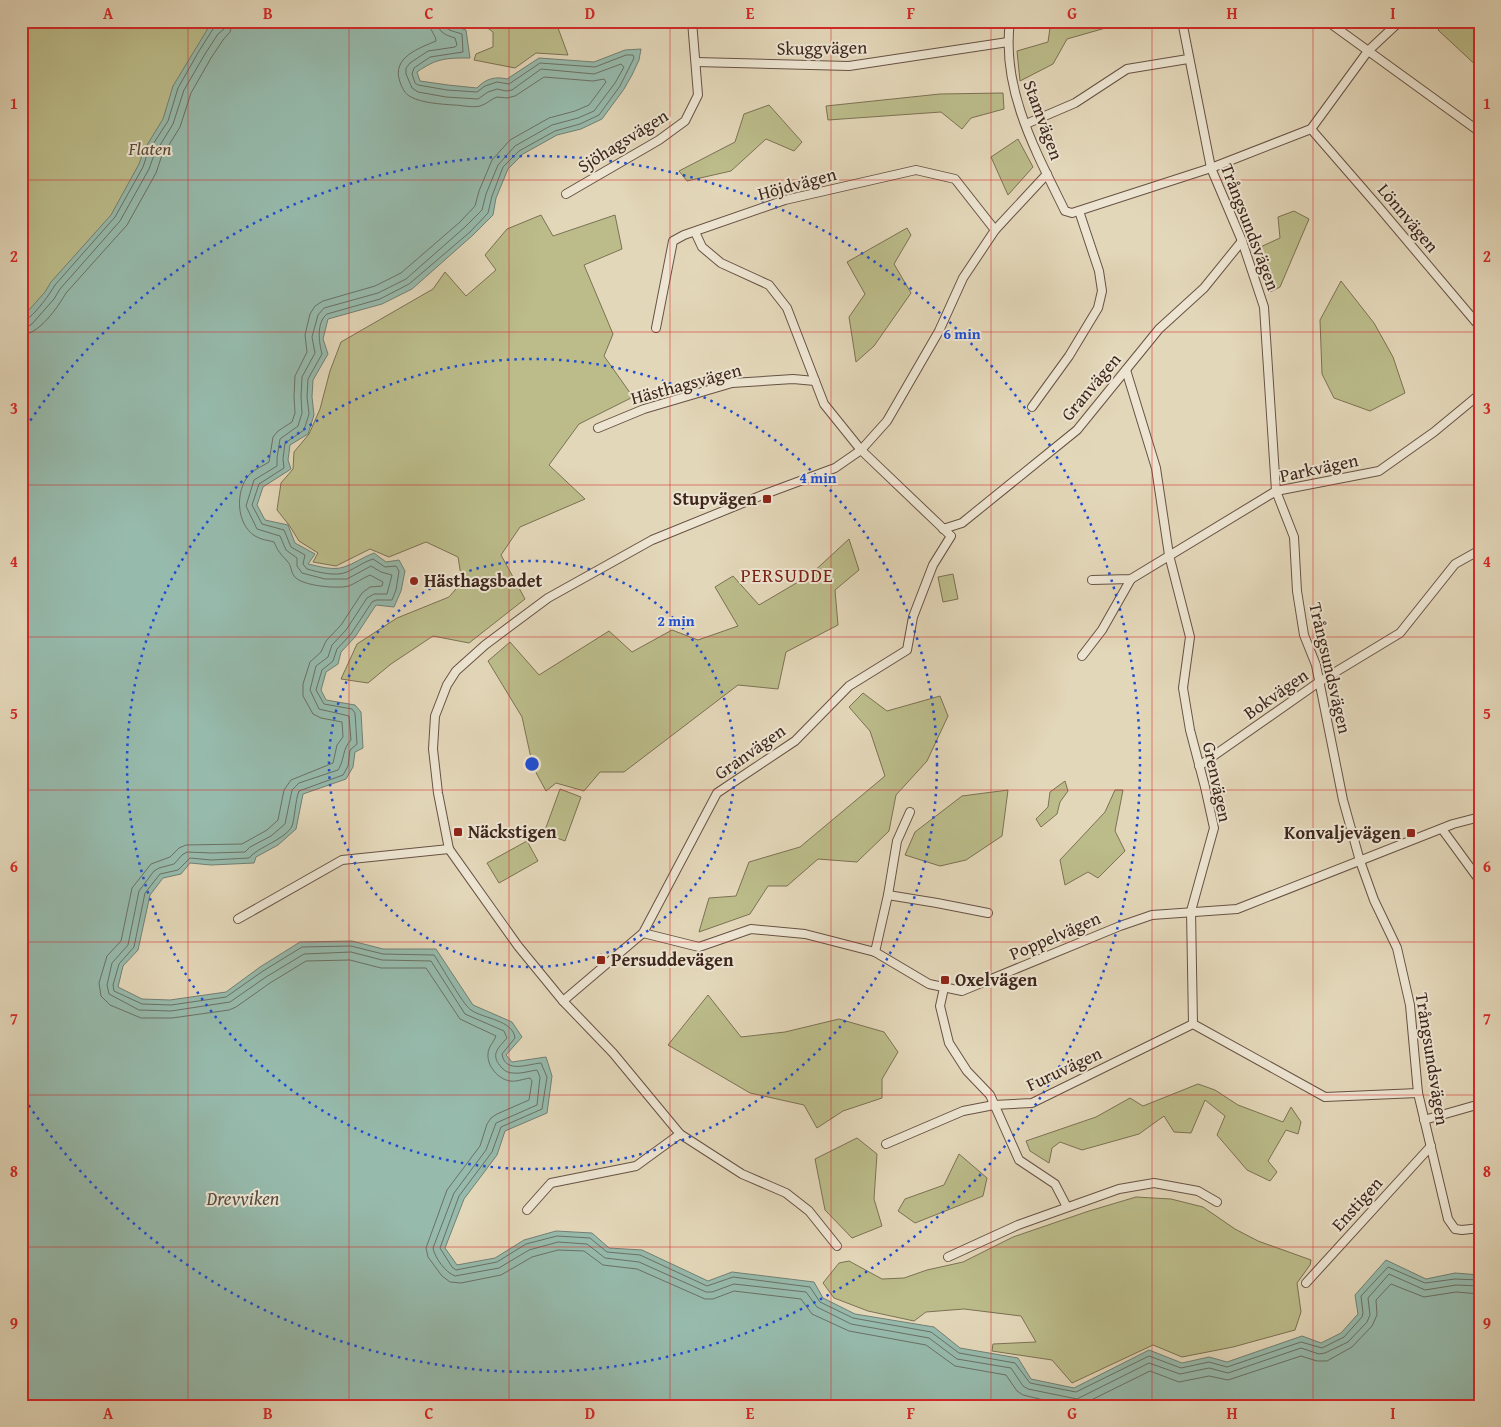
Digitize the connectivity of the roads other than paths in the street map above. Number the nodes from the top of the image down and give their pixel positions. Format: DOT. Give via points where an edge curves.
graph roads {
  1 [pos="692,21"];
  2 [pos="1010,21"];
  3 [pos="1182,21"];
  4 [pos="1327,21"];
  5 [pos="1400,21"];
  6 [pos="1008,42"];
  7 [pos="1368,51"];
  8 [pos="1188,59"];
  9 [pos="696,62"];
  10 [pos="1026,124"];
  11 [pos="1311,130"];
  12 [pos="1480,132"];
  13 [pos="1211,168"];
  14 [pos="1047,174"];
  15 [pos="566,194"];
  16 [pos="1079,211"];
  17 [pos="995,230"];
  18 [pos="695,232"];
  19 [pos="1242,241"];
  20 [pos="1480,327"];
  21 [pos="656,328"];
  22 [pos="1126,370"];
  23 [pos="815,380"];
  24 [pos="1480,394"];
  25 [pos="1032,407"];
  26 [pos="598,428"];
  27 [pos="861,450"];
  28 [pos="1276,492"];
  29 [pos="943,529"];
  30 [pos="1480,550"];
  31 [pos="1169,555"];
  32 [pos="1131,578"];
  33 [pos="1092,580"];
  34 [pos="1082,656"];
  35 [pos="1319,682"];
  36 [pos="1199,766"];
  37 [pos="910,812"];
  38 [pos="1480,817"];
  39 [pos="1442,829"];
  40 [pos="449,849"];
  41 [pos="1360,862"];
  42 [pos="1480,881"];
  43 [pos="888,895"];
  44 [pos="1191,911"];
  45 [pos="988,914"];
  46 [pos="238,919"];
  47 [pos="643,933"];
  48 [pos="876,952"];
  49 [pos="944,988"];
  50 [pos="564,1001"];
  51 [pos="1193,1024"];
  52 [pos="1418,1093"];
  53 [pos="1480,1104"];
  54 [pos="994,1105"];
  55 [pos="1424,1120"];
  56 [pos="680,1134"];
  57 [pos="886,1144"];
  58 [pos="1431,1146"];
  59 [pos="1217,1202"];
  60 [pos="1068,1207"];
  61 [pos="527,1210"];
  62 [pos="1480,1228"];
  63 [pos="837,1246"];
  64 [pos="948,1257"];
  65 [pos="1306,1283"];
  1 -- 9 [label="street, Sjöhagsvägen"];
  2 -- 6 [label="street, Stamvägen"];
  3 -- 8 [label="street, Trångsundsvägen"];
  4 -- 7 [label="street"];
  5 -- 7 [label="street"];
  6 -- 9 [label="street, Skuggvägen" via="849,66"];
  6 -- 10 [label="street, Stamvägen" via="1010,73"];
  7 -- 11 [label="street"];
  7 -- 12 [label="street"];
  8 -- 10 [label="street" via="1127,69 1075,103"];
  8 -- 13 [label="street, Trångsundsvägen"];
  9 -- 15 [label="street, Sjöhagsvägen" via="698,95 685,121"];
  10 -- 14 [label="street, Stamvägen"];
  11 -- 13 [label="street"];
  11 -- 20 [label="street, Lönnvägen"];
  13 -- 16 [label="street"];
  13 -- 19 [label="street, Trångsundsvägen"];
  14 -- 16 [label="street, Stamvägen" via="1065,211"];
  14 -- 17 [label="street"];
  16 -- 25 [label="street" via="1099,270 1102,291 1098,308"];
  17 -- 18 [label="street, Höjdvägen" via="954,179 916,170 785,200"];
  17 -- 27 [label="street" via="963,278 939,331 887,421"];
  18 -- 21 [label="street, Höjdvägen" via="673,241"];
  18 -- 23 [label="street" via="702,247 721,263 769,285 787,308"];
  19 -- 22 [label="street, Granvägen" via="1204,288 1158,329"];
  19 -- 28 [label="street, Trångsundsvägen" via="1264,308"];
  22 -- 29 [label="street, Granvägen" via="1077,430 962,523"];
  22 -- 31 [label="street, Grenvägen" via="1156,468"];
  23 -- 26 [label="street, Hästhagsvägen" via="732,383 644,409"];
  23 -- 27 [label="street" via="824,404"];
  24 -- 28 [label="street, Parkvägen" via="1379,471"];
  27 -- 29 [label="street"];
  27 -- 40 [label="street" via="835,468 652,540 548,598 456,671 435,716 433,749"];
  28 -- 31 [label="street, Parkvägen"];
  28 -- 35 [label="street, Trångsundsvägen" via="1294,537 1304,636"];
  29 -- 47 [label="street, Granvägen" via="951,536 933,565 913,618 907,650 849,686 795,740 716,794"];
  30 -- 35 [label="street, Bokvägen" via="1455,564 1400,633"];
  31 -- 32 [label="street, Parkvägen"];
  31 -- 36 [label="street, Grenvägen" via="1190,637 1183,688"];
  32 -- 33 [label="street, Parkvägen"];
  32 -- 34 [label="street, Parkvägen" via="1102,630"];
  35 -- 36 [label="street, Bokvägen"];
  35 -- 41 [label="street, Trångsundsvägen"];
  36 -- 44 [label="street, Grenvägen" via="1214,828"];
  37 -- 43 [label="street" via="897,841"];
  38 -- 39 [label="street, Poppelvägen"];
  39 -- 41 [label="street, Poppelvägen"];
  39 -- 42 [label="street"];
  40 -- 46 [label="street" via="342,860"];
  40 -- 50 [label="street" via="518,946"];
  41 -- 44 [label="street, Poppelvägen" via="1238,909"];
  41 -- 52 [label="street, Trångsundsvägen" via="1397,948 1410,1005"];
  43 -- 45 [label="street"];
  43 -- 48 [label="street"];
  44 -- 49 [label="street, Poppelvägen" via="1152,915 1120,926 962,991"];
  44 -- 51 [label="street, Grenvägen"];
  47 -- 48 [label="street, Poppelvägen" via="699,947 750,929 805,934"];
  47 -- 50 [label="street, Granvägen"];
  48 -- 49 [label="street, Poppelvägen" via="929,984"];
  49 -- 54 [label="street" via="940,1006 949,1043 967,1070 990,1095"];
  50 -- 56 [label="street" via="613,1053"];
  51 -- 52 [label="street" via="1325,1097"];
  51 -- 54 [label="street, Furuvägen" via="1032,1102"];
  52 -- 55 [label="street, Trångsundsvägen"];
  53 -- 55 [label="street"];
  54 -- 57 [label="street, Furuvägen" via="963,1111"];
  54 -- 60 [label="street" via="1019,1160 1055,1184"];
  55 -- 58 [label="street, Trångsundsvägen"];
  56 -- 61 [label="street" via="636,1166 551,1183"];
  56 -- 63 [label="street" via="742,1174 786,1193 809,1211"];
  58 -- 62 [label="street, Trångsundsvägen" via="1448,1219 1455,1229"];
  58 -- 65 [label="street, Enstigen"];
  59 -- 60 [label="street" via="1198,1192 1154,1183 1119,1189"];
  60 -- 64 [label="street" via="1018,1225"];
}
